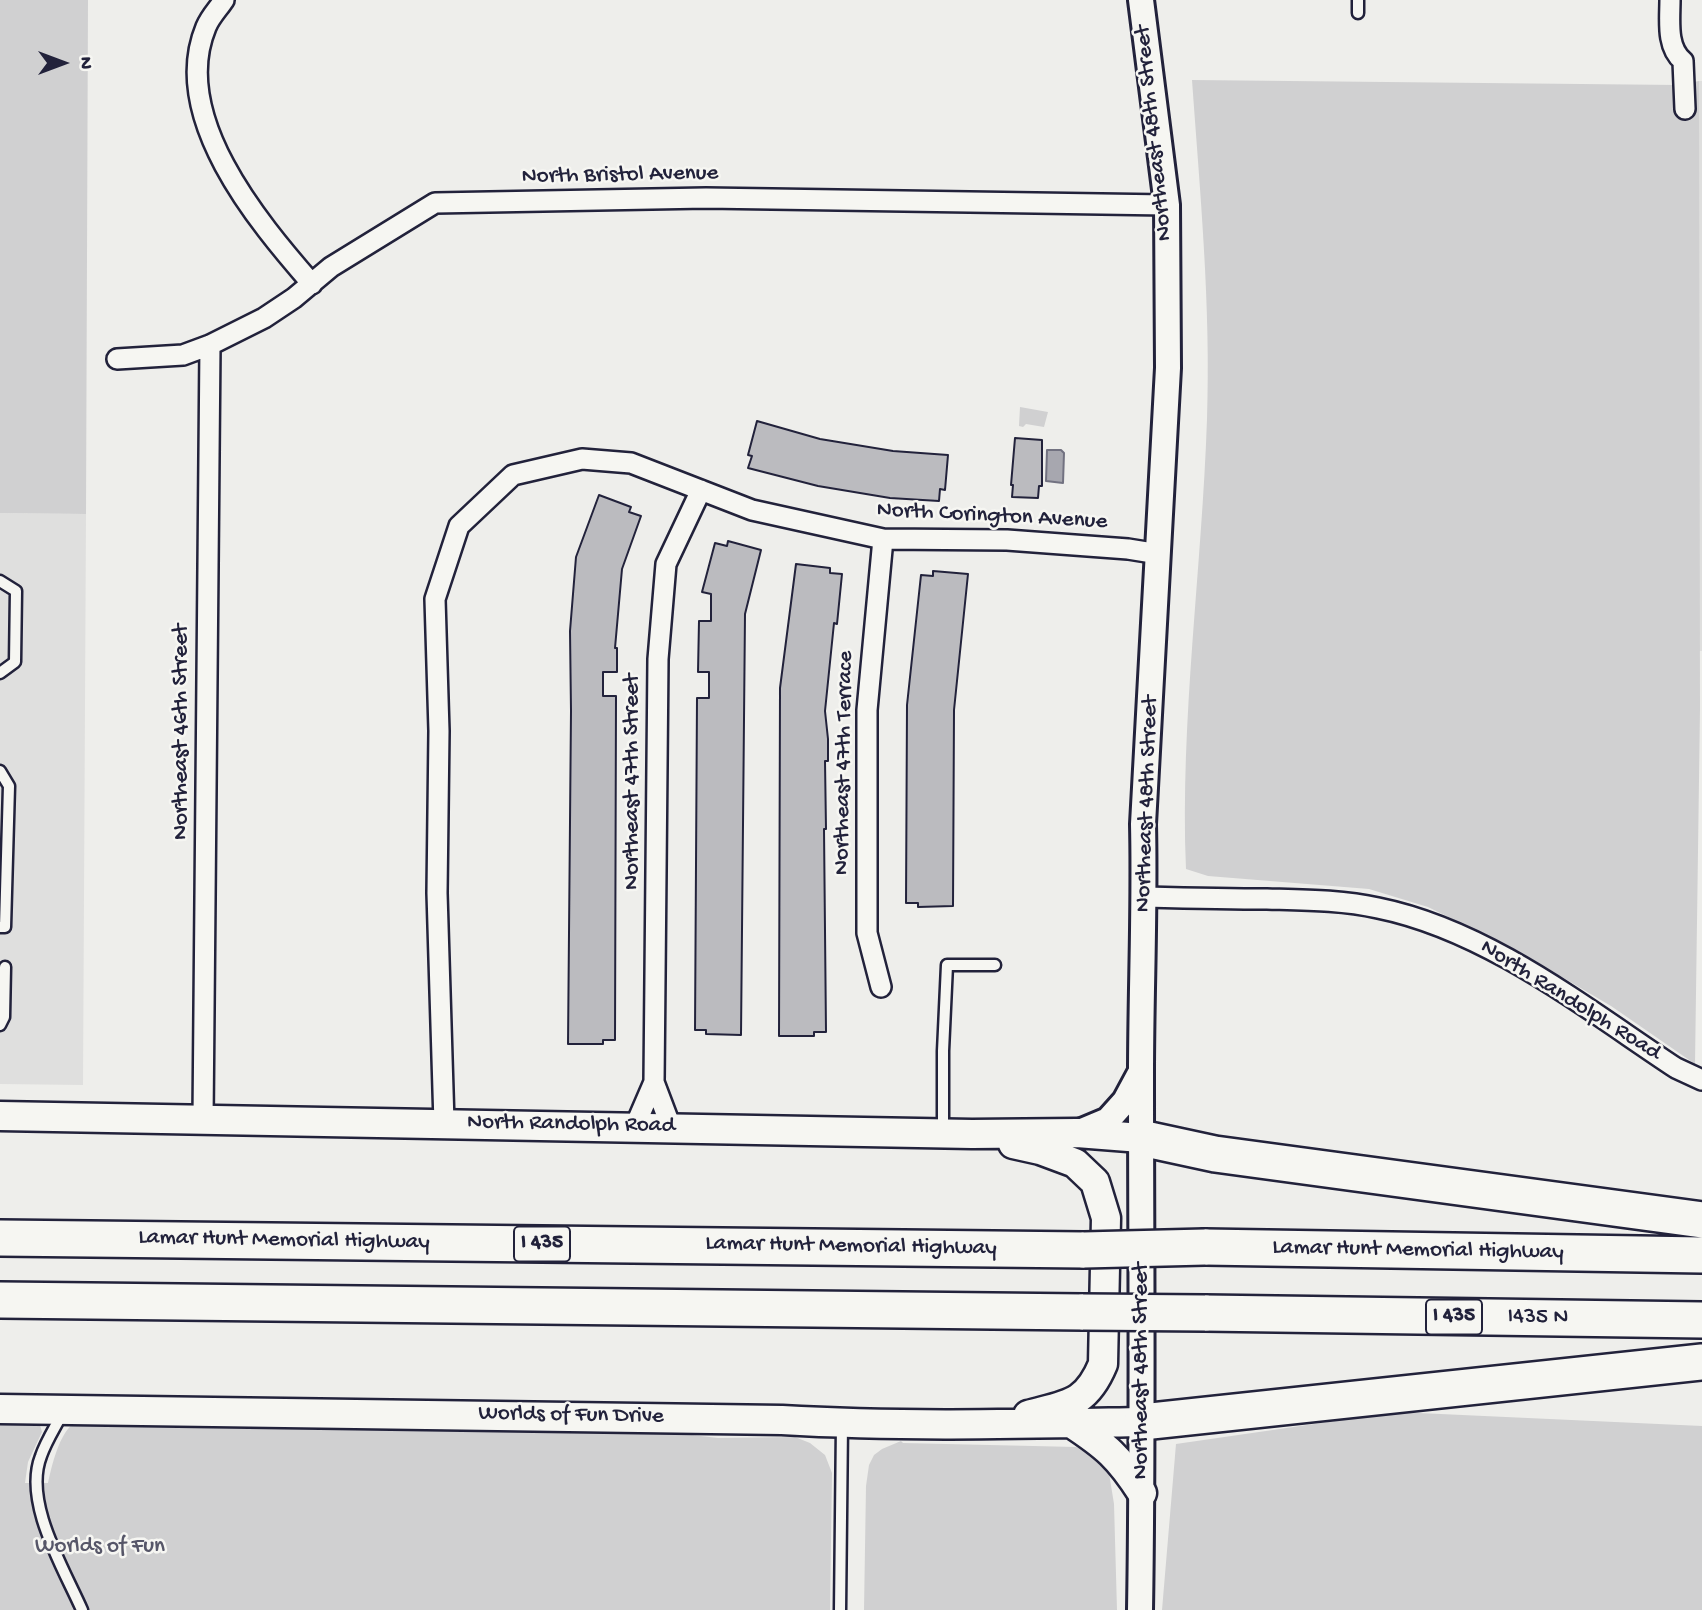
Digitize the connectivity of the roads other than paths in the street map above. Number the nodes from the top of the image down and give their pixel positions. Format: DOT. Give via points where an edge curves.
graph roads {
  1 [pos="223,0"];
  2 [pos="1141,0"];
  3 [pos="1358,0"];
  4 [pos="1670,0"];
  5 [pos="1358,13"];
  6 [pos="1693,64"];
  7 [pos="1685,109"];
  8 [pos="1167,205"];
  9 [pos="312,284"];
  10 [pos="210,345"];
  11 [pos="117,359"];
  12 [pos="701,490"];
  13 [pos="883,539"];
  14 [pos="1160,554"];
  15 [pos="0,581"];
  16 [pos="0,673"];
  17 [pos="0,771"];
  18 [pos="1145,897"];
  19 [pos="0,927"];
  20 [pos="995,965"];
  21 [pos="5,967"];
  22 [pos="881,987"];
  23 [pos="0,1026"];
  24 [pos="1141,1071"];
  25 [pos="1702,1080"];
  26 [pos="654,1082"];
  27 [pos="0,1116"];
  28 [pos="203,1119"];
  29 [pos="444,1123"];
  30 [pos="635,1126"];
  31 [pos="671,1127"];
  32 [pos="943,1133"];
  33 [pos="1077,1133"];
  34 [pos="972,1134"];
  35 [pos="1141,1138"];
  36 [pos="1702,1220"];
  37 [pos="0,1238"];
  38 [pos="1702,1255"];
  39 [pos="0,1300"];
  40 [pos="1702,1320"];
  41 [pos="1702,1362"];
  42 [pos="0,1409"];
  43 [pos="64,1409"];
  44 [pos="1142,1422"];
  45 [pos="842,1423"];
  46 [pos="1071,1423"];
  47 [pos="992,1424"];
  48 [pos="1142,1493"];
  49 [pos="82,1610"];
  50 [pos="839,1610"];
  51 [pos="1140,1610"];
  1 -- 9 [label="street" via="206,25 198,49 199,102 225,164 264,229"];
  2 -- 8 [label="street, Northeast 48th Street"];
  3 -- 5 [label="lane"];
  4 -- 6 [label="street" via="1672,44 1676,55"];
  6 -- 7 [label="street"];
  8 -- 9 [label="street, North Bristol Avenue" via="719,198 435,203 331,267"];
  8 -- 14 [label="street, Northeast 48th Street" via="1168,368"];
  9 -- 10 [label="street, North Bristol Avenue" via="264,318"];
  10 -- 11 [label="street, North Bristol Avenue" via="183,355"];
  10 -- 28 [label="street, Northeast 46th Street"];
  12 -- 13 [label="street, North Corington Avenue" via="752,510"];
  12 -- 26 [label="street, Northeast 47th Street" via="666,564 658,659"];
  12 -- 29 [label="street, North Corington Avenue" via="631,463 582,458 513,475 459,526 435,600"];
  13 -- 14 [label="street, North Corington Avenue" via="1007,540"];
  13 -- 22 [label="street, Northeast 47th Terrace" via="867,710 867,933"];
  14 -- 18 [label="street, Northeast 48th Street" via="1143,824"];
  15 -- 16 [label="lane" via="16,591 15,662"];
  17 -- 19 [label="lane" via="9,786 5,927"];
  18 -- 24 [label="street, Northeast 48th Street"];
  18 -- 25 [label="street, North Randolph Road" via="1336,901 1424,920 1506,957 1676,1068"];
  20 -- 32 [label="lane" via="947,965"];
  21 -- 23 [label="lane"];
  24 -- 33 [label="street" via="1108,1120"];
  24 -- 35 [label="street, Northeast 48th Street"];
  26 -- 30 [label="street, Northeast 47th Street"];
  26 -- 31 [label="street, Northeast 47th Street"];
  27 -- 28 [label="main road, North Randolph Road"];
  28 -- 29 [label="main road, North Randolph Road"];
  29 -- 30 [label="main road, North Randolph Road"];
  30 -- 31 [label="main road, North Randolph Road"];
  31 -- 32 [label="main road, North Randolph Road"];
  32 -- 34 [label="main road, North Randolph Road"];
  33 -- 34 [label="main road, North Randolph Road"];
  33 -- 35 [label="main road, North Randolph Road"];
  34 -- 47 [label="main road" via="1075,1163 1095,1182 1106,1218 1102,1364 1095,1382 1086,1394 1063,1405"];
  35 -- 36 [label="highway" via="1215,1154"];
  35 -- 44 [label="street, Northeast 48th Street"];
  37 -- 38 [label="highway, Lamar Hunt Memorial Highway / I 435, bridge"];
  39 -- 40 [label="highway, I435 N / I 435, bridge"];
  41 -- 44 [label="highway"];
  42 -- 43 [label="main road, Worlds of Fun Drive"];
  43 -- 45 [label="main road, Worlds of Fun Drive"];
  43 -- 49 [label="lane" via="40,1456 36,1497"];
  44 -- 46 [label="main road, Worlds of Fun Drive"];
  44 -- 48 [label="street, Northeast 48th Street"];
  45 -- 47 [label="main road, Worlds of Fun Drive"];
  45 -- 50 [label="lane"];
  46 -- 47 [label="main road, Worlds of Fun Drive"];
  46 -- 48 [label="main road" via="1122,1462"];
  48 -- 51 [label="street, Northeast 48th Street"];
}
